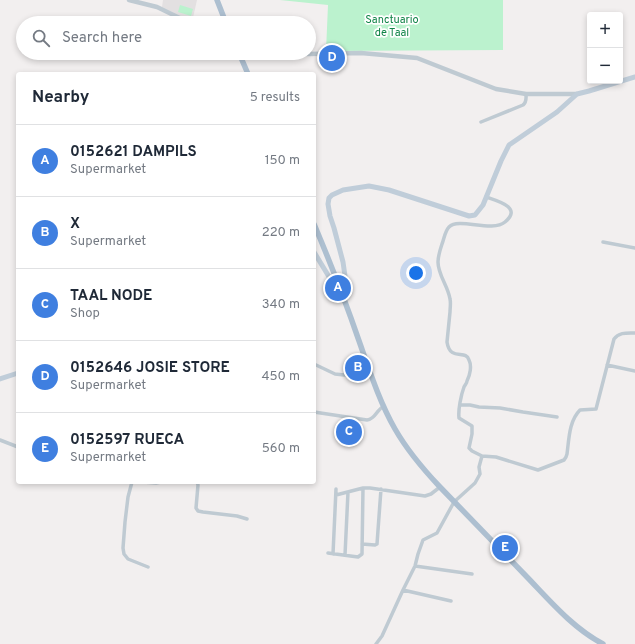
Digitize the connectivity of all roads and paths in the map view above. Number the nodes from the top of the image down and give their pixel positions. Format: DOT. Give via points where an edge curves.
graph roads {
  1 [pos="129,0"];
  2 [pos="217,0"];
  3 [pos="176,16"];
  4 [pos="223,16"];
  5 [pos="316,54"];
  6 [pos="242,60"];
  7 [pos="247,72"];
  8 [pos="635,77"];
  9 [pos="526,94"];
  10 [pos="576,94"];
  11 [pos="481,122"];
  12 [pos="486,197"];
  13 [pos="316,229"];
  14 [pos="603,242"];
  15 [pos="635,248"];
  16 [pos="316,256"];
  17 [pos="339,285"];
  18 [pos="635,333"];
  19 [pos="316,365"];
  20 [pos="607,365"];
  21 [pos="635,371"];
  22 [pos="371,372"];
  23 [pos="16,374"];
  24 [pos="0,379"];
  25 [pos="460,405"];
  26 [pos="384,406"];
  27 [pos="316,412"];
  28 [pos="557,416"];
  29 [pos="0,440"];
  30 [pos="16,446"];
  31 [pos="482,456"];
  32 [pos="131,484"];
  33 [pos="198,484"];
  34 [pos="440,487"];
  35 [pos="363,488"];
  36 [pos="336,489"];
  37 [pos="380,489"];
  38 [pos="348,492"];
  39 [pos="336,495"];
  40 [pos="454,502"];
  41 [pos="246,519"];
  42 [pos="328,526"];
  43 [pos="334,527"];
  44 [pos="362,544"];
  45 [pos="328,553"];
  46 [pos="333,554"];
  47 [pos="345,555"];
  48 [pos="415,566"];
  49 [pos="148,567"];
  50 [pos="472,574"];
  51 [pos="403,590"];
  52 [pos="451,601"];
  53 [pos="376,644"];
  54 [pos="603,644"];
  1 -- 3 [label="street" via="157,7"];
  2 -- 4 [label="main road"];
  5 -- 9 [label="street" via="417,58 496,89"];
  6 -- 7 [label="main road"];
  8 -- 10 [label="main road"];
  9 -- 10 [label="street"];
  9 -- 11 [label="street" via="525,104"];
  10 -- 12 [label="main road" via="557,112 509,145"];
  12 -- 17 [label="main road" via="475,215 469,216 369,186 343,190 332,195 328,204 345,276"];
  12 -- 25 [label="street" via="511,208 511,216 498,226 451,226 444,236 438,261 450,300 448,348 453,354 465,355 469,360 470,370"];
  13 -- 17 [label="main road"];
  14 -- 15 [label="street"];
  16 -- 17 [label="main road" via="331,282"];
  17 -- 22 [label="main road"];
  18 -- 20 [label="street" via="616,335"];
  19 -- 22 [label="street" via="335,374"];
  20 -- 21 [label="street"];
  20 -- 31 [label="street" via="596,409 580,410 576,413 564,460 538,470 496,457"];
  22 -- 26 [label="main road"];
  23 -- 24 [label="main road"];
  25 -- 28 [label="street"];
  25 -- 31 [label="street" via="459,418 472,426 469,448"];
  26 -- 27 [label="street" via="371,420"];
  26 -- 34 [label="main road" via="405,444"];
  29 -- 30 [label="street"];
  31 -- 40 [label="street" via="480,474 475,483"];
  32 -- 49 [label="street" via="127,501 124,554"];
  33 -- 41 [label="street" via="198,511"];
  34 -- 37 [label="street" via="425,496"];
  34 -- 40 [label="main road"];
  35 -- 37 [label="street"];
  35 -- 38 [label="street"];
  35 -- 44 [label="street"];
  36 -- 39 [label="street"];
  37 -- 44 [label="street" via="377,544"];
  38 -- 39 [label="street"];
  38 -- 47 [label="street"];
  39 -- 43 [label="street"];
  40 -- 48 [label="street" via="437,533 423,540"];
  40 -- 54 [label="main road" via="564,616"];
  42 -- 43 [label="street"];
  43 -- 46 [label="street"];
  44 -- 47 [label="street" via="361,556"];
  45 -- 46 [label="street"];
  46 -- 47 [label="street"];
  48 -- 50 [label="street"];
  48 -- 51 [label="street"];
  51 -- 52 [label="street"];
  51 -- 53 [label="street"];
}
